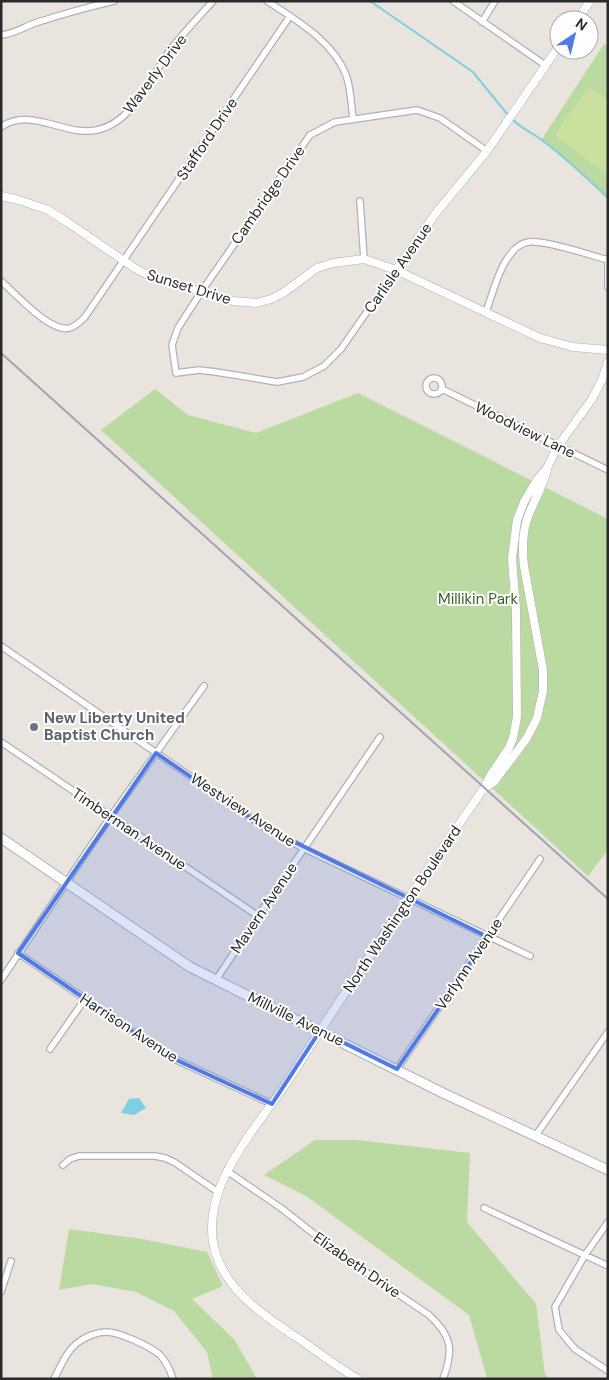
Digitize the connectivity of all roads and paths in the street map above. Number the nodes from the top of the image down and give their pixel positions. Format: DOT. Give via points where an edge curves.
graph roads {
  1 [pos="114,1"];
  2 [pos="213,1"];
  3 [pos="267,1"];
  4 [pos="453,1"];
  5 [pos="495,1"];
  6 [pos="290,16"];
  7 [pos="482,22"];
  8 [pos="1,35"];
  9 [pos="549,60"];
  10 [pos="545,65"];
  11 [pos="353,118"];
  12 [pos="1,127"];
  13 [pos="487,151"];
  14 [pos="1,196"];
  15 [pos="360,202"];
  16 [pos="364,258"];
  17 [pos="608,259"];
  18 [pos="123,261"];
  19 [pos="396,270"];
  20 [pos="1,281"];
  21 [pos="608,288"];
  22 [pos="201,292"];
  23 [pos="486,312"];
  24 [pos="608,350"];
  25 [pos="608,362"];
  26 [pos="176,372"];
  27 [pos="442,390"];
  28 [pos="558,446"];
  29 [pos="547,468"];
  30 [pos="608,470"];
  31 [pos="1,646"];
  32 [pos="204,686"];
  33 [pos="380,737"];
  34 [pos="1,742"];
  35 [pos="156,753"];
  36 [pos="484,788"];
  37 [pos="111,816"];
  38 [pos="1,838"];
  39 [pos="304,848"];
  40 [pos="540,859"];
  41 [pos="66,883"];
  42 [pos="408,898"];
  43 [pos="258,916"];
  44 [pos="488,937"];
  45 [pos="18,953"];
  46 [pos="530,956"];
  47 [pos="1,980"];
  48 [pos="216,980"];
  49 [pos="85,999"];
  50 [pos="320,1031"];
  51 [pos="608,1032"];
  52 [pos="50,1050"];
  53 [pos="397,1069"];
  54 [pos="272,1104"];
  55 [pos="536,1135"];
  56 [pos="63,1165"];
  57 [pos="608,1170"];
  58 [pos="227,1171"];
  59 [pos="218,1192"];
  60 [pos="484,1208"];
  61 [pos="608,1222"];
  62 [pos="585,1255"];
  63 [pos="11,1261"];
  64 [pos="608,1266"];
  65 [pos="1,1292"];
  66 [pos="608,1371"];
  67 [pos="54,1379"];
  68 [pos="173,1379"];
  69 [pos="358,1379"];
  70 [pos="443,1379"];
  1 -- 8 [label="street" via="68,12"];
  2 -- 12 [label="street, Waverly Drive" via="169,52 134,104 111,125 85,131 21,118"];
  3 -- 6 [label="street"];
  4 -- 7 [label="street"];
  5 -- 7 [label="street"];
  6 -- 11 [label="street" via="336,56 346,76"];
  6 -- 18 [label="street, Stafford Drive"];
  7 -- 10 [label="street"];
  9 -- 10 [label="street, Carlisle Avenue"];
  10 -- 13 [label="street, Carlisle Avenue"];
  11 -- 13 [label="street, Cambridge Drive" via="417,110 440,118"];
  11 -- 22 [label="street, Cambridge Drive" via="335,122 310,135"];
  13 -- 19 [label="street, Carlisle Avenue" via="436,213"];
  14 -- 18 [label="street, Sunset Drive" via="48,210"];
  15 -- 16 [label="street"];
  16 -- 19 [label="street, Sunset Drive"];
  16 -- 22 [label="street, Sunset Drive" via="317,268 284,292 256,303 233,301"];
  17 -- 21 [label="street"];
  17 -- 23 [label="street" via="528,242 509,255"];
  18 -- 20 [label="street, Stafford Drive" via="85,317 68,329 50,324"];
  18 -- 22 [label="street, Sunset Drive" via="150,276"];
  19 -- 23 [label="street, Sunset Drive"];
  19 -- 26 [label="street, Carlisle Avenue" via="342,349 324,366 303,377 277,382 199,370"];
  22 -- 26 [label="street, Cambridge Drive" via="174,337"];
  23 -- 24 [label="street, Sunset Drive" via="540,338 573,347"];
  25 -- 28 [label="street, North Washington Boulevard" via="592,399"];
  27 -- 28 [label="street, Woodview Lane"];
  28 -- 29 [label="street, North Washington Boulevard"];
  28 -- 30 [label="street, Woodview Lane"];
  29 -- 36 [label="street, North Washington Boulevard" via="524,502 517,520 512,558 517,631 517,717 509,748"];
  29 -- 36 [label="street, North Washington Boulevard" via="544,484 526,525 522,550 543,670 540,707 527,738 494,782"];
  31 -- 35 [label="street, Westview Avenue"];
  32 -- 35 [label="street"];
  33 -- 39 [label="street, Mavern Avenue"];
  34 -- 37 [label="street, Timberman Avenue"];
  35 -- 37 [label="street"];
  35 -- 39 [label="street, Westview Avenue" via="264,828"];
  36 -- 42 [label="street, North Washington Boulevard"];
  37 -- 41 [label="street"];
  37 -- 43 [label="street, Timberman Avenue"];
  38 -- 41 [label="main road, Millville Avenue"];
  39 -- 42 [label="street, Westview Avenue"];
  39 -- 43 [label="street, Mavern Avenue"];
  40 -- 44 [label="street, Verlynn Avenue"];
  41 -- 45 [label="street"];
  41 -- 48 [label="main road, Millville Avenue" via="190,967"];
  42 -- 44 [label="street, Westview Avenue"];
  42 -- 50 [label="street, North Washington Boulevard"];
  43 -- 48 [label="street, Mavern Avenue"];
  44 -- 46 [label="street, Westview Avenue"];
  44 -- 53 [label="street, Verlynn Avenue"];
  45 -- 47 [label="street"];
  45 -- 49 [label="street, Harrison Avenue"];
  48 -- 50 [label="main road, Millville Avenue"];
  49 -- 52 [label="street"];
  49 -- 54 [label="street, Harrison Avenue" via="170,1057"];
  50 -- 53 [label="main road, Millville Avenue"];
  50 -- 54 [label="street, North Washington Boulevard"];
  51 -- 55 [label="street"];
  53 -- 55 [label="main road, Millville Avenue"];
  54 -- 58 [label="street, North Washington Boulevard"];
  55 -- 57 [label="main road, Millville Avenue"];
  56 -- 59 [label="street" via="79,1156 155,1156 174,1162"];
  58 -- 59 [label="street, North Washington Boulevard"];
  58 -- 70 [label="street, Elizabeth Drive" via="429,1315 445,1332 449,1343 450,1355"];
  59 -- 69 [label="street, North Washington Boulevard" via="212,1226 214,1246 234,1287 265,1316"];
  60 -- 62 [label="street"];
  61 -- 62 [label="street"];
  62 -- 64 [label="street"];
  62 -- 66 [label="street" via="555,1307 559,1330 575,1349"];
  63 -- 65 [label="street"];
  67 -- 68 [label="street" via="70,1350 80,1341 105,1332 152,1348 161,1356"];
}
